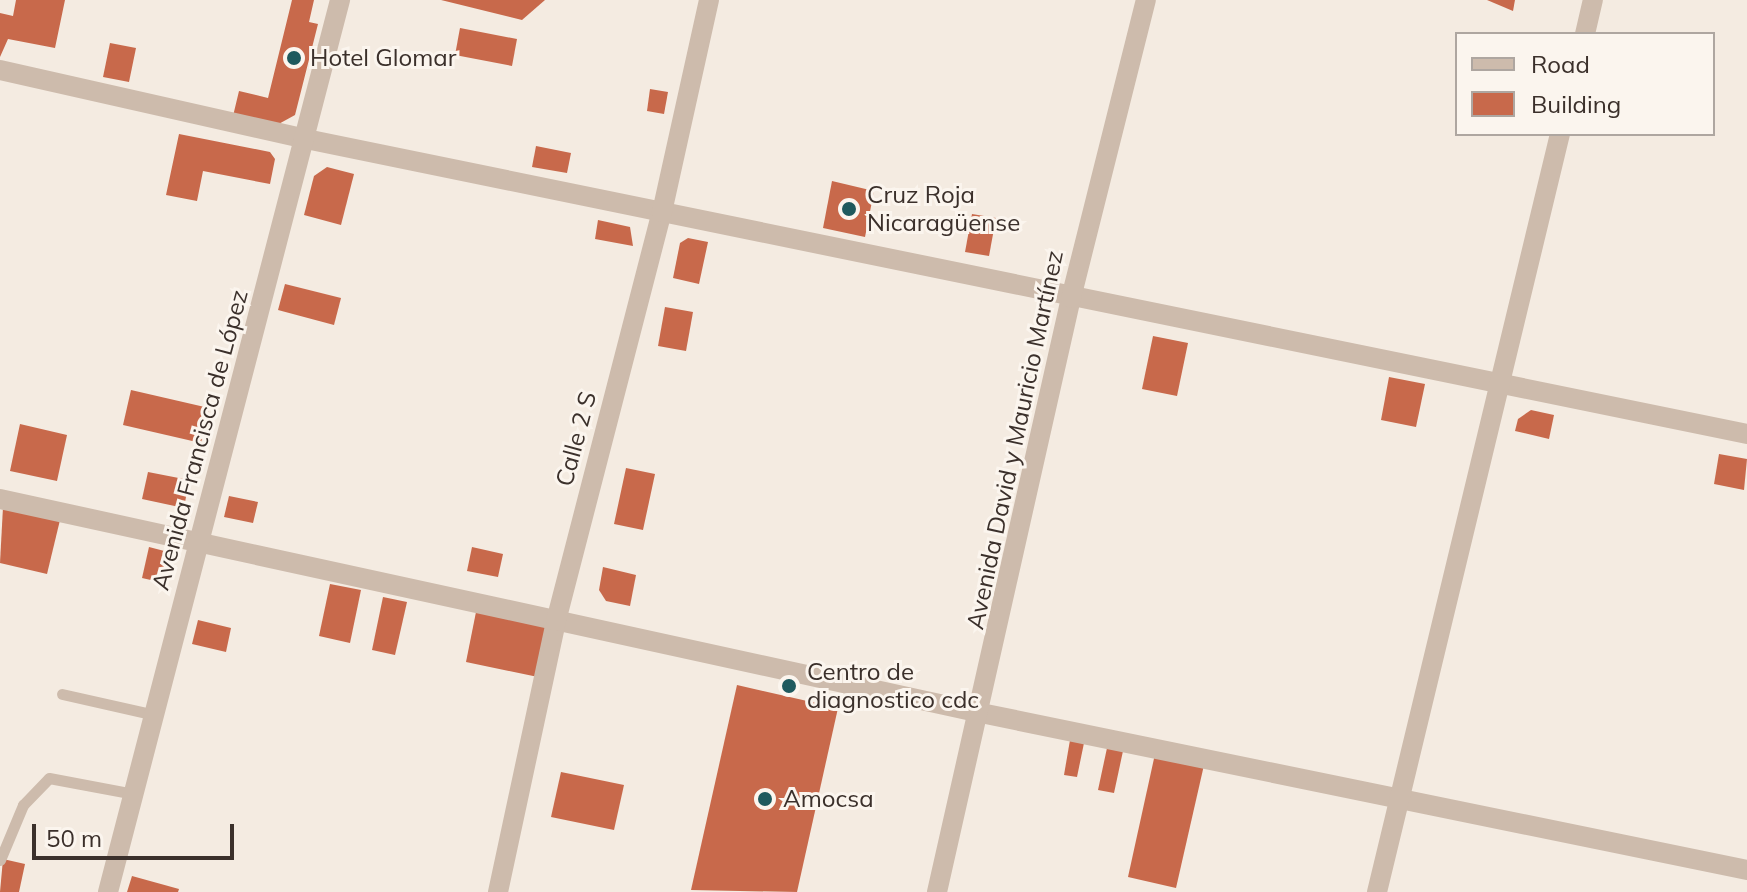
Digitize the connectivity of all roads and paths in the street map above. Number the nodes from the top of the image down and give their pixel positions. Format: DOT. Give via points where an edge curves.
graph roads {
  1 [pos="340,0"];
  2 [pos="709,0"];
  3 [pos="1146,0"];
  4 [pos="1593,0"];
  5 [pos="1585,32"];
  6 [pos="0,70"];
  7 [pos="1560,136"];
  8 [pos="306,139"];
  9 [pos="662,212"];
  10 [pos="1071,298"];
  11 [pos="1499,381"];
  12 [pos="1747,434"];
  13 [pos="0,499"];
  14 [pos="200,545"];
  15 [pos="556,621"];
  16 [pos="62,694"];
  17 [pos="981,713"];
  18 [pos="155,715"];
  19 [pos="134,794"];
  20 [pos="1399,798"];
  21 [pos="0,860"];
  22 [pos="1747,870"];
  23 [pos="108,892"];
  24 [pos="498,892"];
  25 [pos="937,892"];
  26 [pos="1377,892"];
  1 -- 8 [label="street, Avenida Francisca de López"];
  2 -- 9 [label="street, Calle 2 S"];
  3 -- 10 [label="street, Avenida David y Mauricio Martínez"];
  4 -- 5 [label="street"];
  6 -- 8 [label="street"];
  7 -- 11 [label="street"];
  8 -- 9 [label="street"];
  8 -- 14 [label="street, Avenida Francisca de López"];
  9 -- 10 [label="street"];
  9 -- 15 [label="street, Calle 2 S"];
  10 -- 11 [label="street"];
  10 -- 17 [label="street, Avenida David y Mauricio Martínez"];
  11 -- 12 [label="street"];
  11 -- 20 [label="street"];
  13 -- 14 [label="street"];
  14 -- 15 [label="street"];
  14 -- 18 [label="street, Avenida Francisca de López"];
  15 -- 17 [label="street"];
  15 -- 24 [label="street, Calle 2 S"];
  16 -- 18 [label="lane"];
  17 -- 20 [label="street"];
  17 -- 25 [label="street, Avenida David y Mauricio Martínez"];
  18 -- 19 [label="street, Avenida Francisca de López"];
  19 -- 21 [label="lane" via="49,778 23,805"];
  19 -- 23 [label="street, Avenida Francisca de López"];
  20 -- 22 [label="street"];
  20 -- 26 [label="street"];
}
